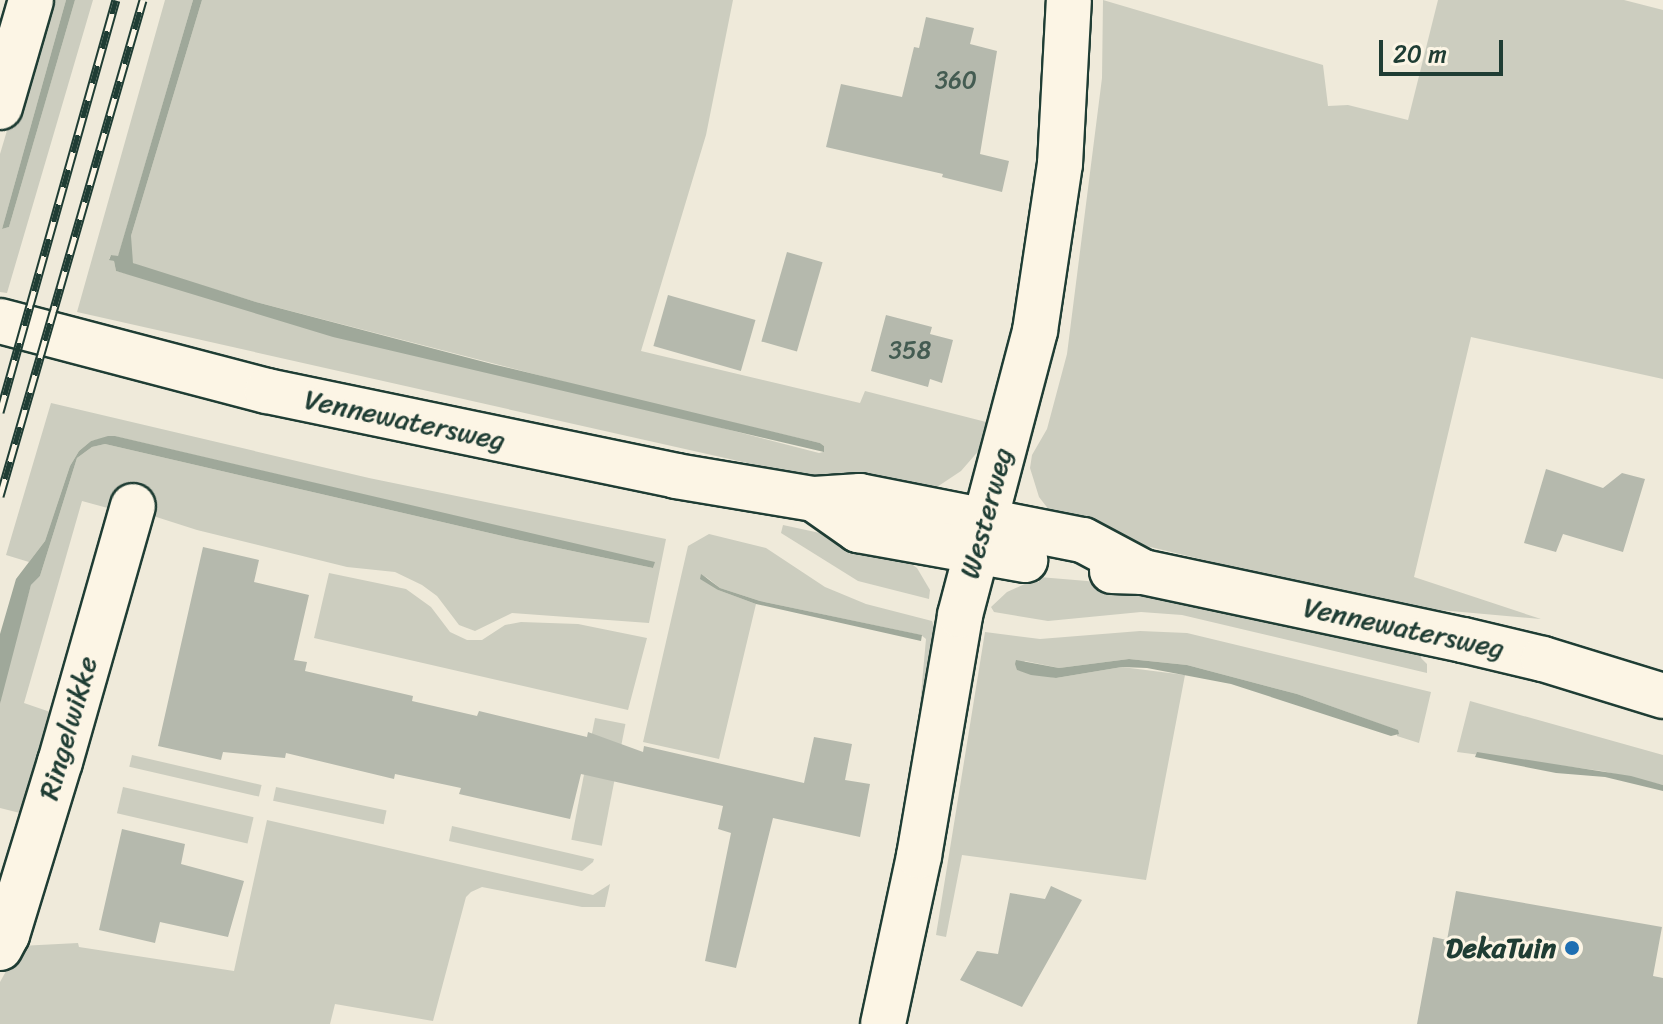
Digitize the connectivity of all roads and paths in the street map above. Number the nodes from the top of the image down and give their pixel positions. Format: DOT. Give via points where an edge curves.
graph roads {
  1 [pos="31,0"];
  2 [pos="1069,0"];
  3 [pos="0,107"];
  4 [pos="0,321"];
  5 [pos="133,506"];
  6 [pos="978,535"];
  7 [pos="1663,696"];
  8 [pos="0,948"];
  9 [pos="883,1024"];
  1 -- 3 [label="street"];
  2 -- 6 [label="street, Westerweg" via="1060,164 1035,331"];
  4 -- 6 [label="street, Vennewatersweg" via="267,391 676,476 814,499 858,530"];
  5 -- 8 [label="street, Ringelwikke"];
  6 -- 7 [label="street, Vennewatersweg" via="1080,571 1143,572 1543,659"];
  6 -- 9 [label="street, Westerweg"];
}
